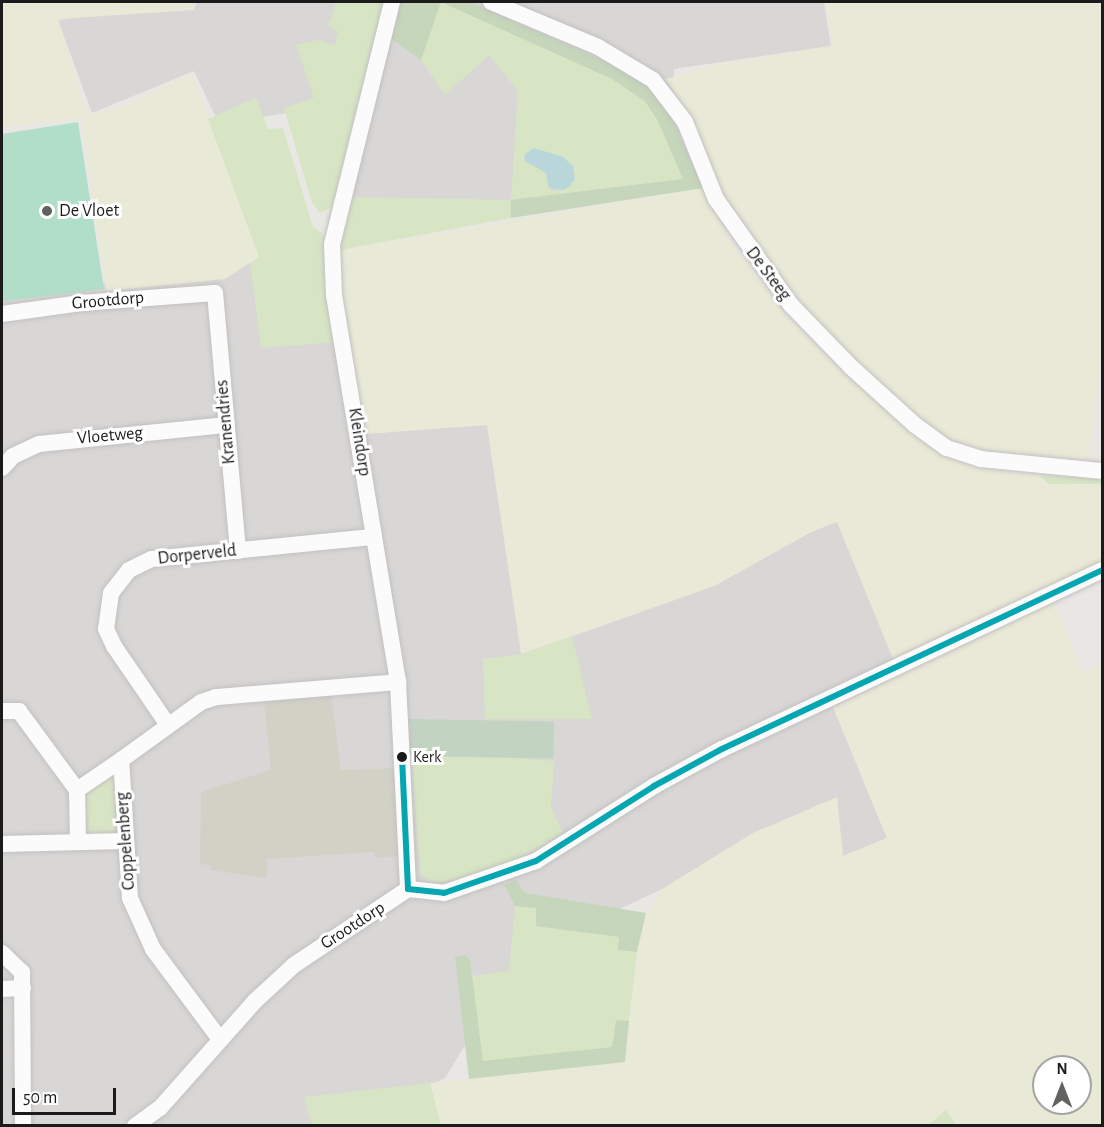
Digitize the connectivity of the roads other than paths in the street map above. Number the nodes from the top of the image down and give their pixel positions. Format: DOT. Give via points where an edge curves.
graph roads {
  1 [pos="392,2"];
  2 [pos="491,2"];
  3 [pos="215,293"];
  4 [pos="2,314"];
  5 [pos="227,425"];
  6 [pos="2,468"];
  7 [pos="1102,471"];
  8 [pos="374,537"];
  9 [pos="238,550"];
  10 [pos="1102,570"];
  11 [pos="398,682"];
  12 [pos="2,711"];
  13 [pos="168,725"];
  14 [pos="121,760"];
  15 [pos="77,790"];
  16 [pos="125,841"];
  17 [pos="78,842"];
  18 [pos="2,844"];
  19 [pos="408,889"];
  20 [pos="2,953"];
  21 [pos="23,988"];
  22 [pos="2,989"];
  23 [pos="219,1038"];
  24 [pos="23,1125"];
  25 [pos="135,1125"];
  1 -- 8 [label="street, Kleindorp" via="332,244 334,295"];
  2 -- 7 [label="street, De Steeg" via="598,47 653,80 685,122 716,199 791,306 850,367 915,425 947,448 981,459"];
  3 -- 4 [label="street, Grootdorp" via="81,303"];
  3 -- 5 [label="street, Kranendries"];
  5 -- 6 [label="street, Vloetweg" via="39,444 13,456"];
  5 -- 9 [label="street, Kranendries"];
  8 -- 9 [label="street, Dorperveld"];
  8 -- 11 [label="street, Kleindorp"];
  9 -- 13 [label="street, Dorperveld" via="152,559 129,570 111,593 106,629"];
  10 -- 19 [label="street" via="722,749 654,786 537,861 444,893"];
  11 -- 13 [label="street, Coppelenberg" via="216,697"];
  11 -- 19 [label="street, Kleindorp"];
  12 -- 15 [label="street" via="19,711"];
  13 -- 14 [label="street, Coppelenberg"];
  14 -- 15 [label="street, Coppelenberg"];
  14 -- 16 [label="street, Coppelenberg"];
  15 -- 17 [label="street"];
  16 -- 17 [label="street"];
  16 -- 23 [label="street, Coppelenberg" via="130,898 137,919 153,949"];
  17 -- 18 [label="street"];
  19 -- 23 [label="street, Grootdorp" via="294,964"];
  20 -- 21 [label="street" via="22,972"];
  21 -- 22 [label="street"];
  21 -- 24 [label="street"];
  23 -- 25 [label="street, Grootdorp" via="160,1108"];
}
